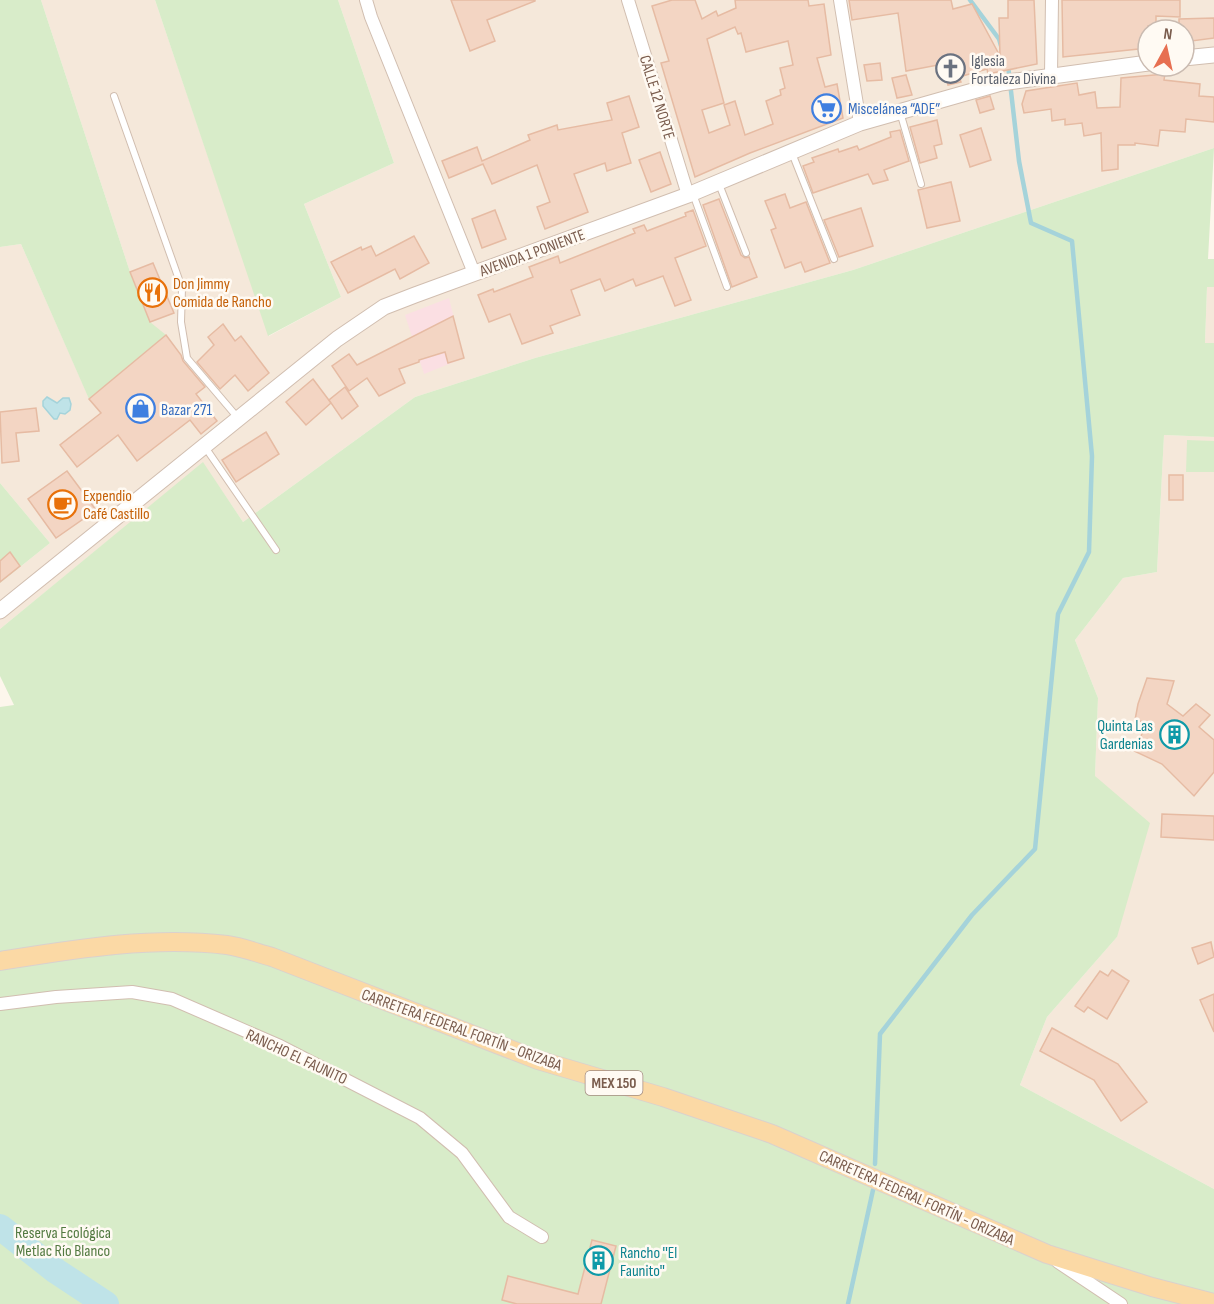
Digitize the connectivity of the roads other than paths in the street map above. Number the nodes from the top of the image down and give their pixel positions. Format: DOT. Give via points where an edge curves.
graph roads {
  1 [pos="366,0"];
  2 [pos="628,0"];
  3 [pos="840,0"];
  4 [pos="1052,0"];
  5 [pos="1214,55"];
  6 [pos="1196,57"];
  7 [pos="1136,64"];
  8 [pos="1051,75"];
  9 [pos="114,96"];
  10 [pos="900,111"];
  11 [pos="860,123"];
  12 [pos="792,152"];
  13 [pos="719,182"];
  14 [pos="921,184"];
  15 [pos="691,194"];
  16 [pos="746,253"];
  17 [pos="834,259"];
  18 [pos="474,273"];
  19 [pos="727,287"];
  20 [pos="238,418"];
  21 [pos="204,446"];
  22 [pos="276,550"];
  23 [pos="0,611"];
  24 [pos="0,961"];
  25 [pos="0,1004"];
  26 [pos="542,1237"];
  27 [pos="1047,1254"];
  28 [pos="1214,1303"];
  29 [pos="1121,1304"];
  1 -- 18 [label="street"];
  2 -- 15 [label="street, CALLE 12 NORTE"];
  3 -- 11 [label="street"];
  4 -- 8 [label="street"];
  5 -- 6 [label="street"];
  7 -- 8 [label="street, AVENIDA 1 PONIENTE"];
  8 -- 10 [label="street, AVENIDA 1 PONIENTE" via="1001,83"];
  9 -- 20 [label="lane" via="182,288 186,358"];
  10 -- 11 [label="street, AVENIDA 1 PONIENTE"];
  10 -- 14 [label="lane"];
  11 -- 12 [label="street, AVENIDA 1 PONIENTE"];
  12 -- 13 [label="street, AVENIDA 1 PONIENTE"];
  12 -- 17 [label="lane"];
  13 -- 15 [label="street, AVENIDA 1 PONIENTE"];
  13 -- 16 [label="lane"];
  15 -- 18 [label="street, AVENIDA 1 PONIENTE"];
  15 -- 19 [label="lane"];
  18 -- 20 [label="street, AVENIDA 1 PONIENTE" via="384,307"];
  20 -- 21 [label="street, AVENIDA 1 PONIENTE"];
  21 -- 22 [label="lane"];
  21 -- 23 [label="street, AVENIDA 1 PONIENTE"];
  24 -- 27 [label="main road, CARRETERA FEDERAL FORTÍN - ORIZABA / MEX 150" via="138,942 230,945 272,957 538,1060 772,1134"];
  25 -- 26 [label="street, RANCHO EL FAUNITO" via="132,992 172,999 280,1046 420,1118 462,1154 509,1217"];
  27 -- 28 [label="main road, CARRETERA FEDERAL FORTÍN - ORIZABA / MEX 150"];
  27 -- 29 [label="street"];
}
